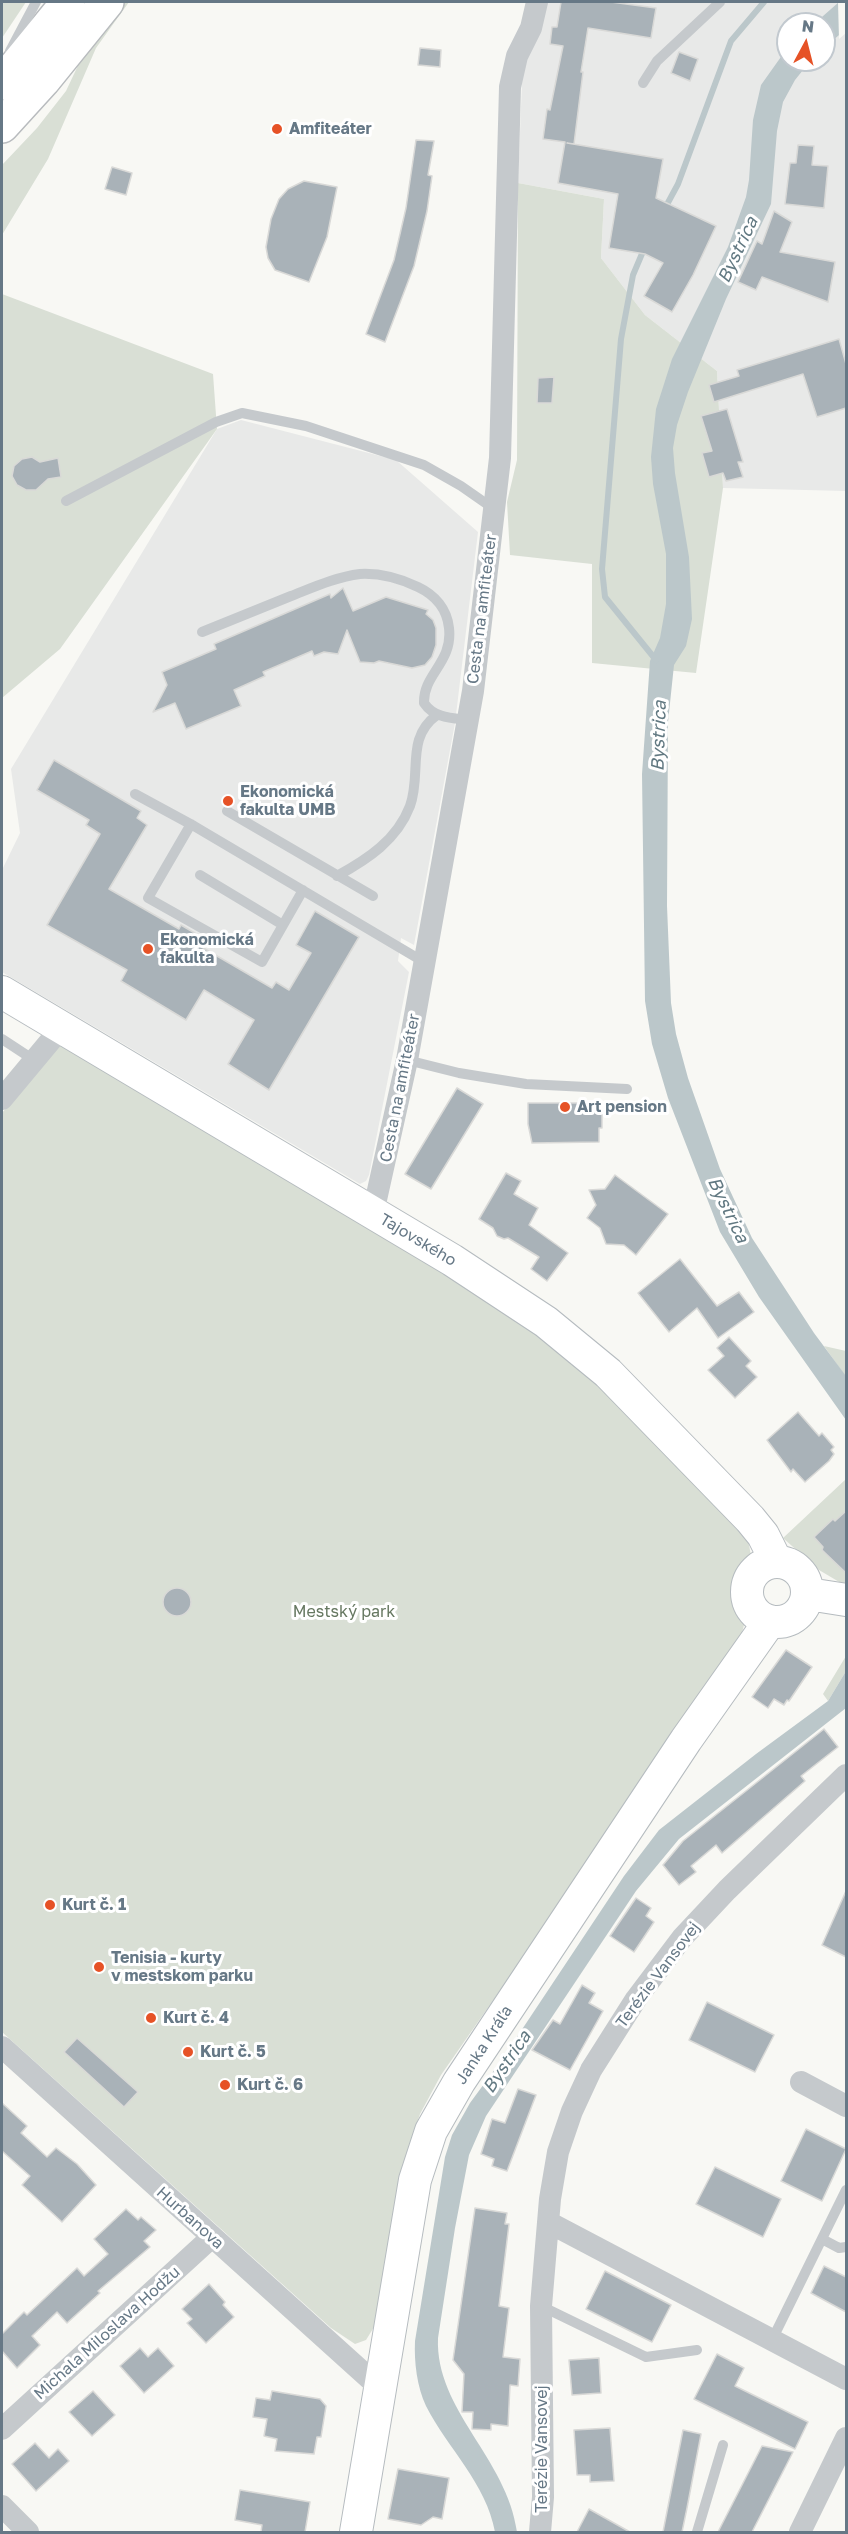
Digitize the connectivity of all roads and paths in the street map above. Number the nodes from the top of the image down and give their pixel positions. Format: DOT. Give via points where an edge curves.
graph roads {
  1 [pos="36,2"];
  2 [pos="68,2"];
  3 [pos="106,2"];
  4 [pos="537,2"];
  5 [pos="720,2"];
  6 [pos="2,70"];
  7 [pos="2,83"];
  8 [pos="643,83"];
  9 [pos="2,126"];
  10 [pos="66,501"];
  11 [pos="494,509"];
  12 [pos="202,632"];
  13 [pos="436,715"];
  14 [pos="468,720"];
  15 [pos="135,794"];
  16 [pos="226,811"];
  17 [pos="191,824"];
  18 [pos="200,875"];
  19 [pos="337,876"];
  20 [pos="303,890"];
  21 [pos="372,897"];
  22 [pos="283,925"];
  23 [pos="424,962"];
  24 [pos="2,992"];
  25 [pos="62,1027"];
  26 [pos="2,1039"];
  27 [pos="34,1060"];
  28 [pos="407,1060"];
  29 [pos="627,1089"];
  30 [pos="2,1099"];
  31 [pos="373,1213"];
  32 [pos="776,1561"];
  33 [pos="808,1594"];
  34 [pos="846,1600"];
  35 [pos="770,1621"];
  36 [pos="846,1775"];
  37 [pos="2,2047"];
  38 [pos="801,2082"];
  39 [pos="846,2106"];
  40 [pos="846,2190"];
  41 [pos="548,2222"];
  42 [pos="212,2237"];
  43 [pos="822,2239"];
  44 [pos="846,2247"];
  45 [pos="541,2306"];
  46 [pos="772,2340"];
  47 [pos="697,2350"];
  48 [pos="846,2379"];
  49 [pos="380,2388"];
  50 [pos="2,2429"];
  51 [pos="846,2438"];
  52 [pos="723,2445"];
  53 [pos="2,2506"];
  54 [pos="28,2532"];
  55 [pos="357,2532"];
  56 [pos="540,2532"];
  57 [pos="697,2532"];
  58 [pos="800,2532"];
  1 -- 6 [label="lane"];
  2 -- 7 [label="highway"];
  3 -- 9 [label="highway"];
  4 -- 11 [label="street, Cesta na amfiteáter" via="510,87 500,458"];
  5 -- 8 [label="lane" via="657,61"];
  10 -- 11 [label="lane" via="216,422 242,413 306,426 424,465"];
  11 -- 14 [label="street, Cesta na amfiteáter"];
  12 -- 13 [label="lane" via="336,578 363,574 416,586 439,603 449,628 442,664 423,694 424,703"];
  13 -- 14 [label="lane"];
  13 -- 19 [label="lane" via="420,731 410,805 401,823 377,851"];
  14 -- 23 [label="street, Cesta na amfiteáter"];
  15 -- 17 [label="lane"];
  16 -- 19 [label="lane"];
  17 -- 20 [label="lane"];
  17 -- 22 [label="lane" via="148,898 262,962"];
  18 -- 22 [label="lane"];
  19 -- 21 [label="lane"];
  20 -- 22 [label="lane"];
  20 -- 23 [label="lane"];
  23 -- 28 [label="street, Cesta na amfiteáter"];
  24 -- 25 [label="street, Tajovského"];
  25 -- 27 [label="street"];
  25 -- 31 [label="street, Tajovského"];
  26 -- 27 [label="lane"];
  27 -- 30 [label="street"];
  28 -- 29 [label="lane" via="459,1074 526,1084"];
  28 -- 31 [label="street, Cesta na amfiteáter"];
  31 -- 32 [label="street, Tajovského" via="496,1288 576,1345 750,1519"];
  32 -- 33 [label="street" via="799,1570"];
  32 -- 35 [label="street" via="758,1568 748,1584 753,1611"];
  33 -- 34 [label="street"];
  33 -- 35 [label="street" via="795,1617"];
  35 -- 49 [label="street, Janka Kráľa" via="459,2082 431,2131 416,2180"];
  36 -- 41 [label="street, Terézie Vansovej" via="727,1890 682,1938 636,1999 591,2070 572,2111 558,2152"];
  37 -- 42 [label="street, Hurbanova"];
  38 -- 39 [label="street"];
  40 -- 43 [label="lane"];
  41 -- 45 [label="street, Terézie Vansovej"];
  41 -- 46 [label="street"];
  42 -- 49 [label="street, Hurbanova"];
  42 -- 50 [label="street, Michala Miloslava Hodžu"];
  43 -- 44 [label="lane" via="839,2248"];
  43 -- 46 [label="lane"];
  45 -- 47 [label="lane" via="646,2357"];
  45 -- 56 [label="street, Terézie Vansovej"];
  46 -- 48 [label="street"];
  49 -- 55 [label="street, Janka Kráľa"];
  51 -- 58 [label="street"];
  52 -- 57 [label="lane"];
  53 -- 54 [label="street"];
}
